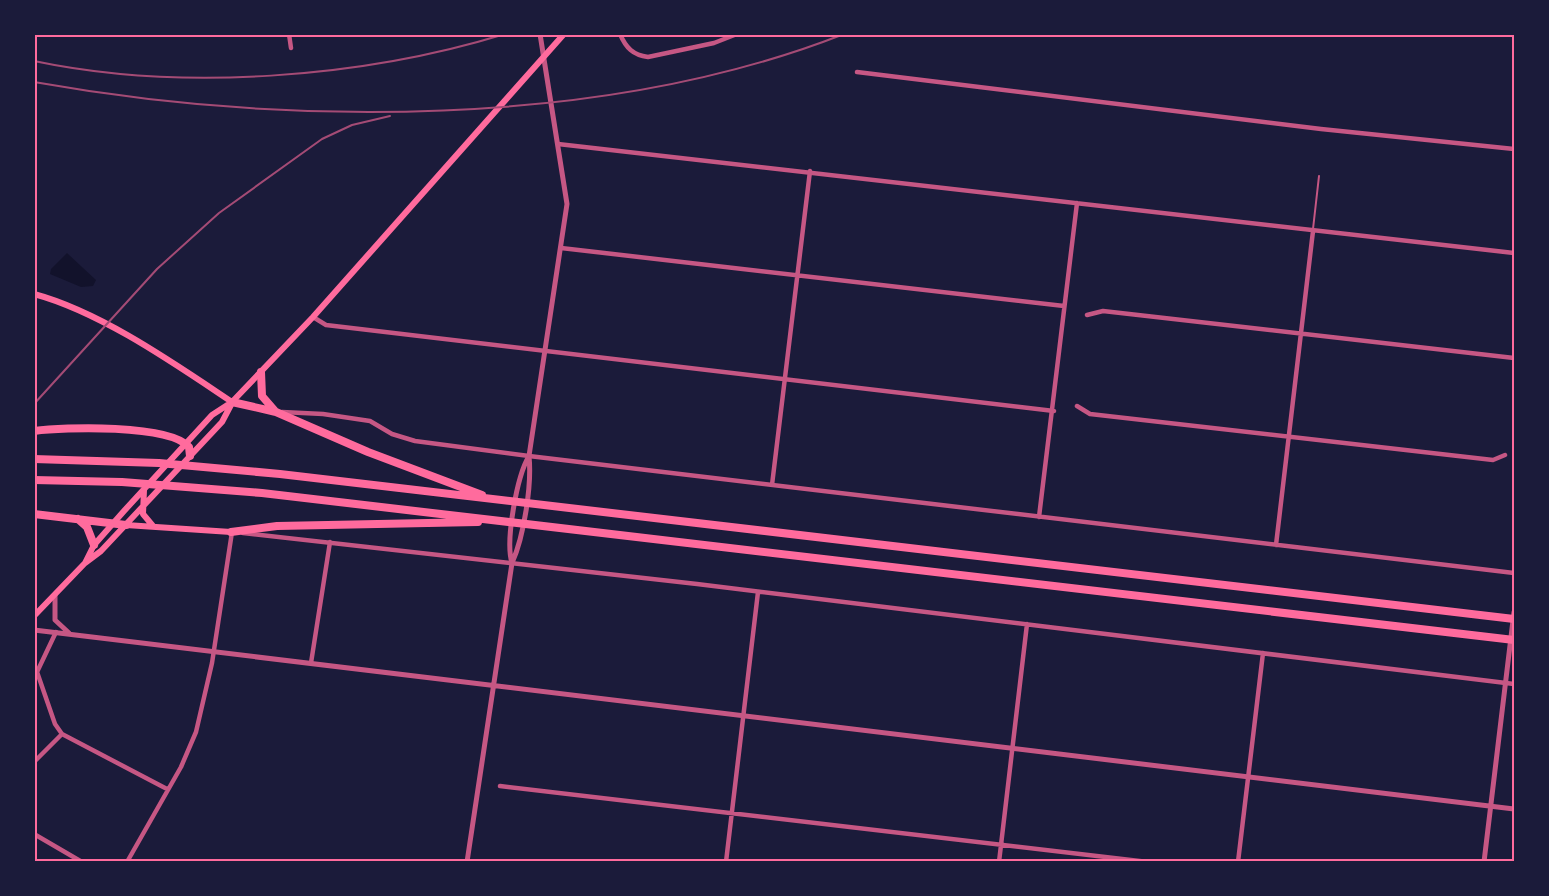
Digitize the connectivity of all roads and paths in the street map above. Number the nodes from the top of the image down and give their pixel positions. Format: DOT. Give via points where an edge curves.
graph roads {
  1 [pos="289,34"];
  2 [pos="540,34"];
  3 [pos="564,34"];
  4 [pos="620,34"];
  5 [pos="736,34"];
  6 [pos="291,48"];
  7 [pos="544,58"];
  8 [pos="857,72"];
  9 [pos="558,144"];
  10 [pos="1515,149"];
  11 [pos="810,171"];
  12 [pos="1319,176"];
  13 [pos="1077,202"];
  14 [pos="1313,231"];
  15 [pos="561,248"];
  16 [pos="1515,253"];
  17 [pos="797,275"];
  18 [pos="34,294"];
  19 [pos="1064,306"];
  20 [pos="1087,315"];
  21 [pos="313,318"];
  22 [pos="1300,335"];
  23 [pos="545,351"];
  24 [pos="1515,358"];
  25 [pos="261,372"];
  26 [pos="784,379"];
  27 [pos="232,402"];
  28 [pos="1077,406"];
  29 [pos="1054,411"];
  30 [pos="276,412"];
  31 [pos="34,431"];
  32 [pos="1288,438"];
  33 [pos="186,444"];
  34 [pos="1505,455"];
  35 [pos="190,456"];
  36 [pos="529,456"];
  37 [pos="34,459"];
  38 [pos="34,480"];
  39 [pos="772,485"];
  40 [pos="144,489"];
  41 [pos="489,498"];
  42 [pos="142,507"];
  43 [pos="34,514"];
  44 [pos="1039,517"];
  45 [pos="77,519"];
  46 [pos="486,520"];
  47 [pos="113,523"];
  48 [pos="126,525"];
  49 [pos="153,527"];
  50 [pos="231,532"];
  51 [pos="330,542"];
  52 [pos="1276,545"];
  53 [pos="94,546"];
  54 [pos="512,563"];
  55 [pos="85,564"];
  56 [pos="1515,573"];
  57 [pos="758,592"];
  58 [pos="55,595"];
  59 [pos="1515,612"];
  60 [pos="34,616"];
  61 [pos="1515,619"];
  62 [pos="1026,624"];
  63 [pos="34,630"];
  64 [pos="56,632"];
  65 [pos="70,634"];
  66 [pos="1515,640"];
  67 [pos="214,651"];
  68 [pos="1263,653"];
  69 [pos="311,663"];
  70 [pos="36,671"];
  71 [pos="1506,683"];
  72 [pos="494,684"];
  73 [pos="1515,684"];
  74 [pos="745,716"];
  75 [pos="62,734"];
  76 [pos="1013,746"];
  77 [pos="34,762"];
  78 [pos="1248,775"];
  79 [pos="500,786"];
  80 [pos="167,789"];
  81 [pos="1491,806"];
  82 [pos="1515,809"];
  83 [pos="732,812"];
  84 [pos="34,834"];
  85 [pos="1001,843"];
  86 [pos="82,861"];
  87 [pos="127,861"];
  88 [pos="467,861"];
  89 [pos="726,861"];
  90 [pos="999,861"];
  91 [pos="1148,861"];
  92 [pos="1238,861"];
  93 [pos="1484,861"];
  1 -- 6 [label="street"];
  2 -- 7 [label="street"];
  3 -- 7 [label="main road"];
  4 -- 5 [label="street" via="628,50 648,57 714,43"];
  7 -- 9 [label="street"];
  7 -- 21 [label="main road"];
  8 -- 10 [label="street"];
  9 -- 11 [label="street"];
  9 -- 15 [label="street" via="567,198"];
  11 -- 13 [label="street"];
  11 -- 17 [label="street"];
  12 -- 14 [label="lane"];
  13 -- 14 [label="street"];
  13 -- 19 [label="street"];
  14 -- 16 [label="street"];
  14 -- 22 [label="street"];
  15 -- 17 [label="street"];
  15 -- 23 [label="street"];
  17 -- 19 [label="street"];
  17 -- 26 [label="street"];
  18 -- 27 [label="main road" via="87,315"];
  19 -- 29 [label="street"];
  20 -- 22 [label="street" via="1103,311"];
  21 -- 23 [label="street" via="326,325"];
  21 -- 25 [label="main road"];
  22 -- 24 [label="street"];
  22 -- 32 [label="street"];
  23 -- 26 [label="street"];
  23 -- 36 [label="street"];
  25 -- 27 [label="main road"];
  25 -- 30 [label="highway" via="262,396"];
  26 -- 29 [label="street"];
  26 -- 39 [label="street"];
  27 -- 30 [label="highway"];
  27 -- 33 [label="main road" via="212,415"];
  27 -- 35 [label="main road" via="222,422"];
  28 -- 32 [label="street" via="1090,414"];
  29 -- 44 [label="street"];
  30 -- 36 [label="street" via="370,421 415,441"];
  30 -- 41 [label="highway"];
  31 -- 33 [label="highway" via="89,427 124,430"];
  32 -- 34 [label="street" via="1493,460"];
  32 -- 52 [label="street"];
  33 -- 35 [label="highway"];
  33 -- 40 [label="main road"];
  35 -- 42 [label="main road"];
  36 -- 39 [label="street"];
  36 -- 54 [label="street" via="522,528"];
  36 -- 54 [label="street" via="522,470 510,539"];
  37 -- 41 [label="highway" via="205,466"];
  38 -- 46 [label="highway" via="186,486"];
  39 -- 44 [label="street"];
  40 -- 42 [label="main road"];
  40 -- 47 [label="main road"];
  41 -- 61 [label="highway"];
  42 -- 48 [label="main road"];
  42 -- 49 [label="main road" via="143,516"];
  43 -- 45 [label="highway"];
  44 -- 52 [label="street"];
  45 -- 47 [label="highway"];
  45 -- 53 [label="highway" via="87,527"];
  46 -- 50 [label="highway" via="456,524 257,527"];
  46 -- 66 [label="highway"];
  47 -- 48 [label="highway"];
  47 -- 53 [label="main road"];
  48 -- 49 [label="main road"];
  48 -- 55 [label="main road"];
  49 -- 50 [label="main road"];
  50 -- 51 [label="street"];
  50 -- 67 [label="street"];
  51 -- 54 [label="street"];
  51 -- 69 [label="street"];
  52 -- 56 [label="street"];
  53 -- 55 [label="main road"];
  54 -- 57 [label="street"];
  54 -- 72 [label="street"];
  55 -- 58 [label="main road"];
  57 -- 62 [label="street"];
  57 -- 74 [label="street"];
  58 -- 60 [label="main road"];
  58 -- 65 [label="street" via="55,620"];
  59 -- 71 [label="street"];
  62 -- 68 [label="street"];
  62 -- 76 [label="street"];
  63 -- 64 [label="street"];
  64 -- 65 [label="street"];
  64 -- 70 [label="street"];
  65 -- 67 [label="street"];
  67 -- 69 [label="street"];
  67 -- 80 [label="street" via="196,732"];
  68 -- 71 [label="street"];
  68 -- 78 [label="street"];
  69 -- 72 [label="street"];
  70 -- 75 [label="street"];
  71 -- 73 [label="street"];
  71 -- 81 [label="street"];
  72 -- 74 [label="street"];
  72 -- 88 [label="street"];
  74 -- 76 [label="street"];
  74 -- 83 [label="street"];
  75 -- 77 [label="street"];
  75 -- 80 [label="street"];
  76 -- 78 [label="street"];
  76 -- 85 [label="street"];
  78 -- 81 [label="street"];
  78 -- 92 [label="street"];
  79 -- 83 [label="street"];
  80 -- 87 [label="street"];
  81 -- 82 [label="street"];
  81 -- 93 [label="street"];
  83 -- 85 [label="street"];
  83 -- 89 [label="street"];
  84 -- 86 [label="street"];
  85 -- 90 [label="street"];
  85 -- 91 [label="street"];
}
